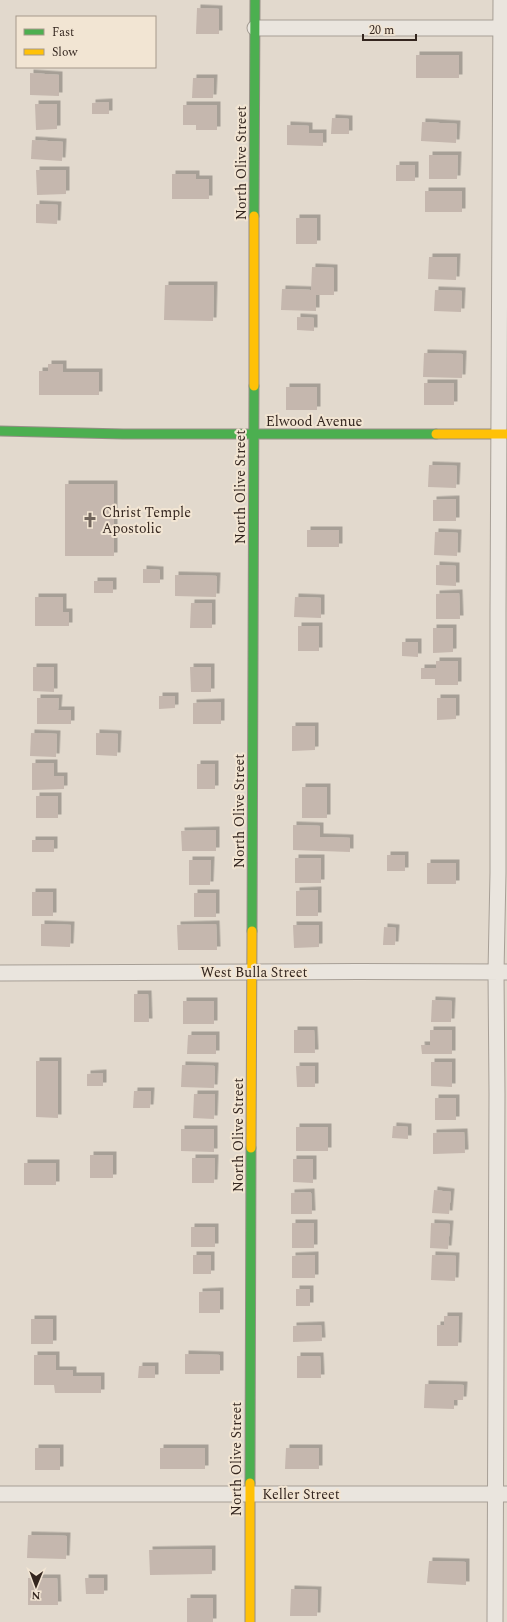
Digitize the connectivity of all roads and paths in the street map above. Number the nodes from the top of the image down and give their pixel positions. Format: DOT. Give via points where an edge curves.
graph roads {
  1 [pos="255,0"];
  2 [pos="501,0"];
  3 [pos="255,28"];
  4 [pos="504,28"];
  5 [pos="0,431"];
  6 [pos="255,434"];
  7 [pos="503,434"];
  8 [pos="501,972"];
  9 [pos="0,973"];
  10 [pos="252,973"];
  11 [pos="0,1494"];
  12 [pos="250,1494"];
  13 [pos="501,1494"];
  14 [pos="250,1622"];
  15 [pos="495,1622"];
  1 -- 3 [label="street, North Olive Street"];
  2 -- 4 [label="street"];
  3 -- 4 [label="street"];
  3 -- 6 [label="street, North Olive Street"];
  4 -- 7 [label="street"];
  5 -- 6 [label="street, Elwood Avenue"];
  6 -- 7 [label="street, Elwood Avenue"];
  6 -- 10 [label="street, North Olive Street"];
  7 -- 8 [label="street" via="498,613 498,873"];
  8 -- 10 [label="street, West Bulla Street"];
  8 -- 13 [label="street" via="497,1102"];
  9 -- 10 [label="street, West Bulla Street"];
  10 -- 12 [label="street, North Olive Street"];
  11 -- 12 [label="street, Keller Street"];
  12 -- 13 [label="street, Keller Street"];
  12 -- 14 [label="street, North Olive Street"];
  13 -- 15 [label="street"];
}
